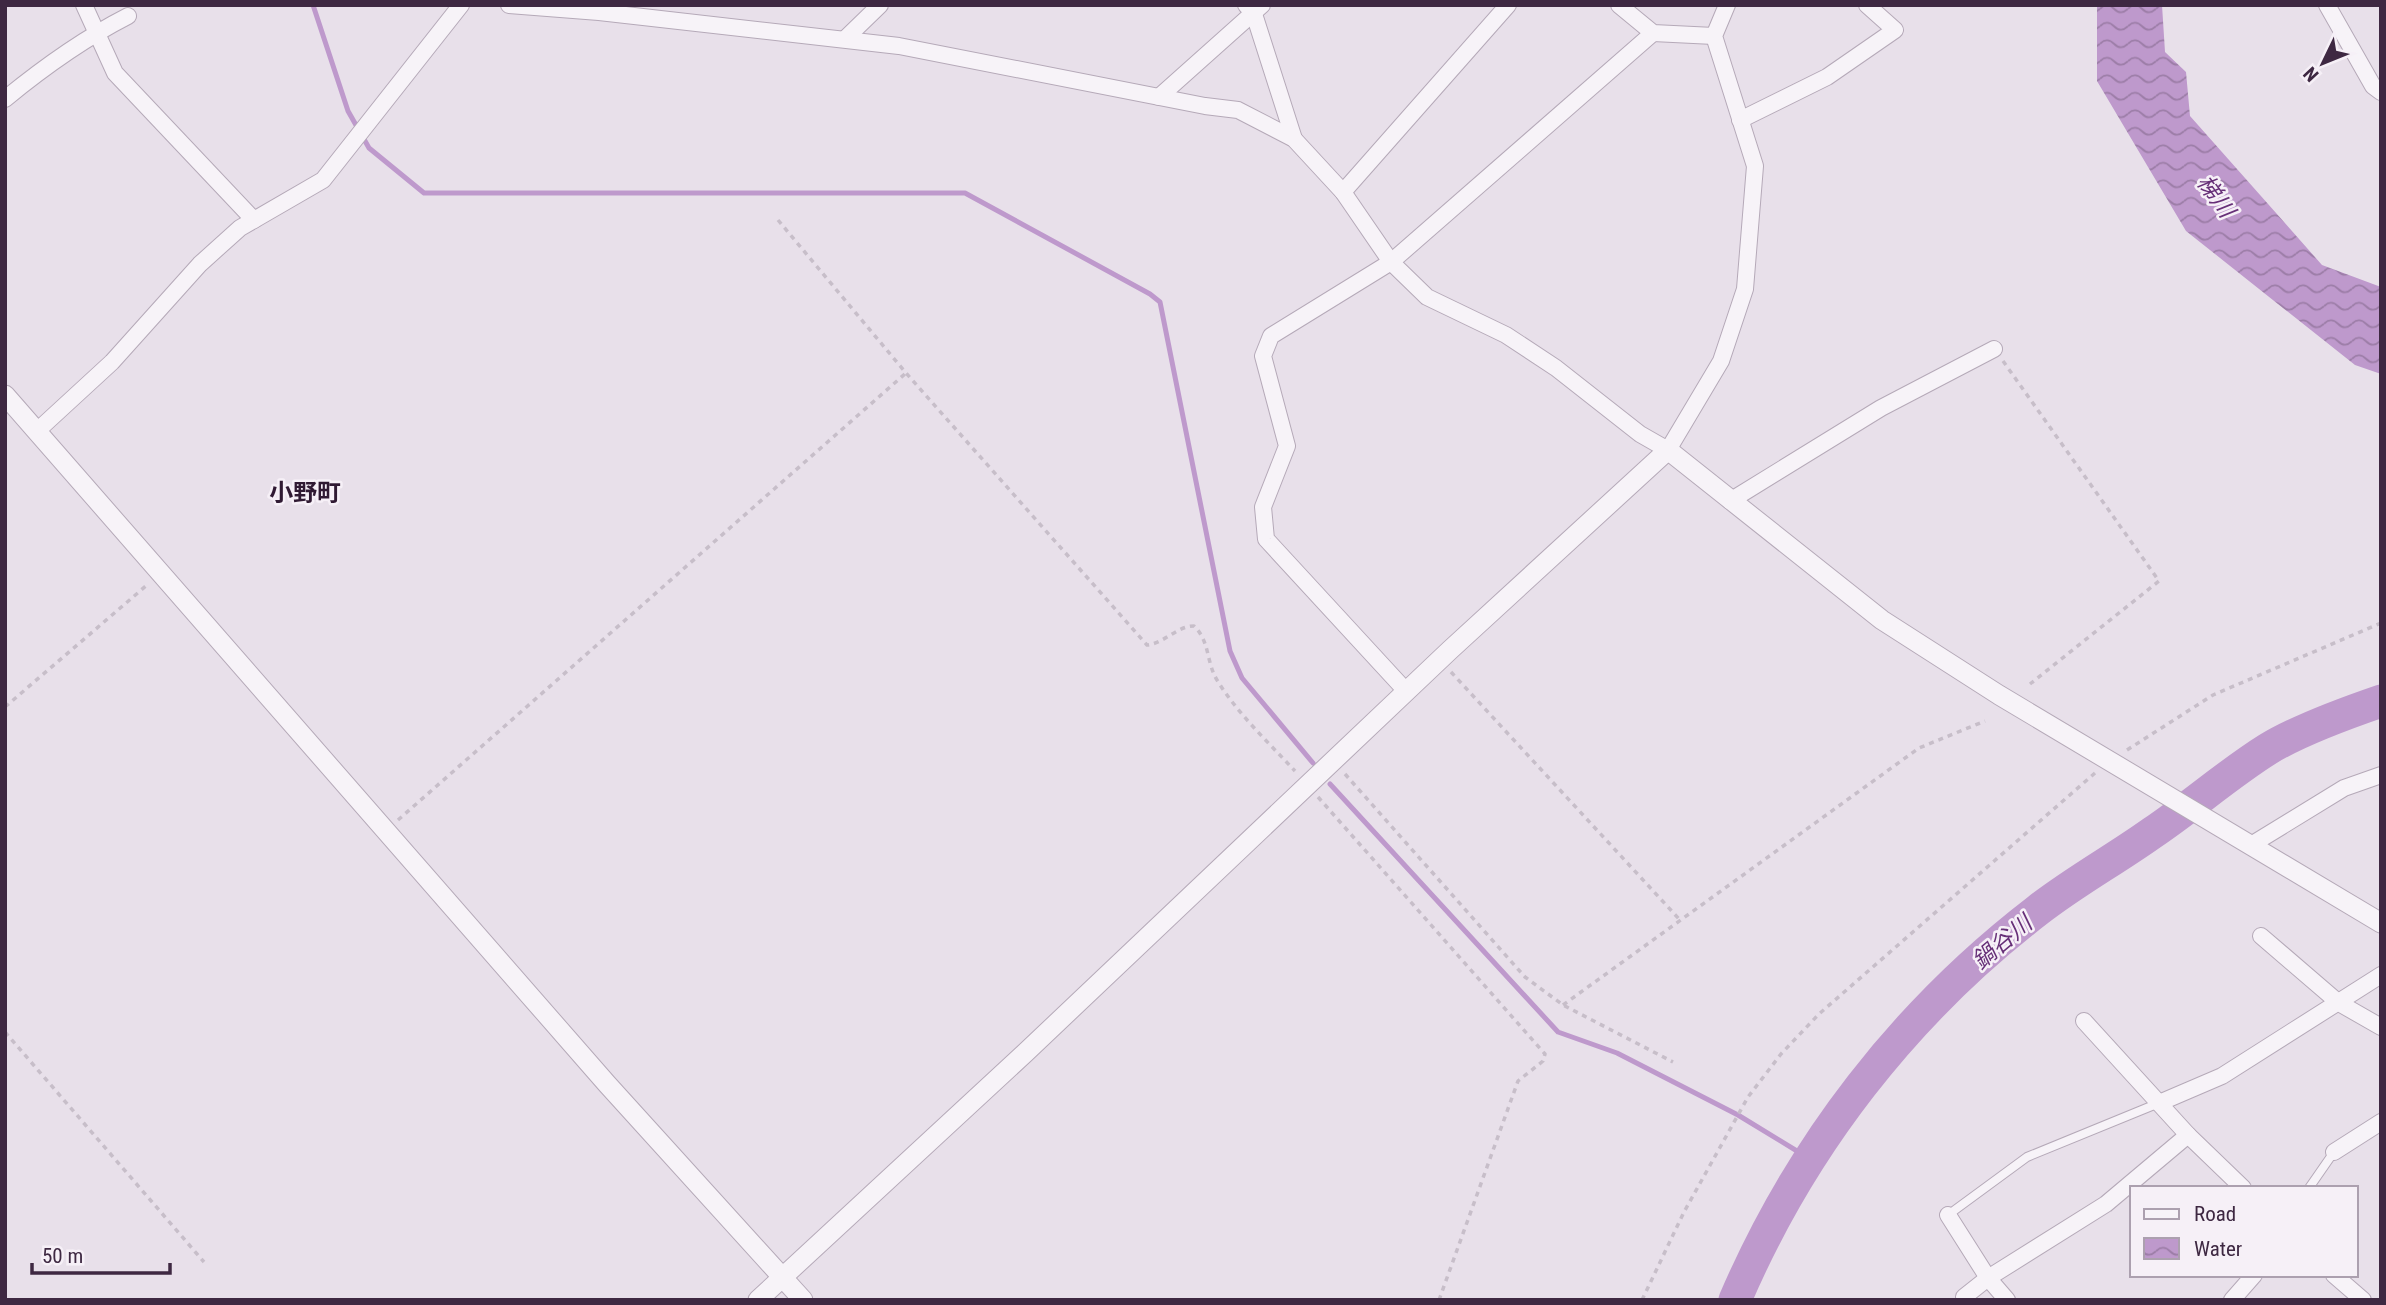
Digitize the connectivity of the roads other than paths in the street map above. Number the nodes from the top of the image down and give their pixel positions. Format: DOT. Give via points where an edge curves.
graph roads {
  1 [pos="84,5"];
  2 [pos="461,5"];
  3 [pos="509,5"];
  4 [pos="880,5"];
  5 [pos="1508,5"];
  6 [pos="1619,5"];
  7 [pos="1727,5"];
  8 [pos="1867,5"];
  9 [pos="2328,5"];
  10 [pos="1254,8"];
  11 [pos="599,9"];
  12 [pos="128,16"];
  13 [pos="95,33"];
  14 [pos="1653,33"];
  15 [pos="1714,36"];
  16 [pos="846,38"];
  17 [pos="2381,92"];
  18 [pos="1159,97"];
  19 [pos="5,99"];
  20 [pos="1740,120"];
  21 [pos="1294,139"];
  22 [pos="1343,192"];
  23 [pos="254,220"];
  24 [pos="1391,262"];
  25 [pos="1994,349"];
  26 [pos="5,395"];
  27 [pos="37,431"];
  28 [pos="1668,450"];
  29 [pos="1730,500"];
  30 [pos="1406,691"];
  31 [pos="2381,775"];
  32 [pos="2251,845"];
  33 [pos="2381,923"];
  34 [pos="2261,936"];
  35 [pos="2381,975"];
  36 [pos="2339,1003"];
  37 [pos="2084,1021"];
  38 [pos="2381,1027"];
  39 [pos="2159,1103"];
  40 [pos="2381,1122"];
  41 [pos="2188,1135"];
  42 [pos="2334,1152"];
  43 [pos="2241,1186"];
  44 [pos="2310,1186"];
  45 [pos="1948,1214"];
  46 [pos="783,1277"];
  47 [pos="2252,1277"];
  48 [pos="2336,1277"];
  49 [pos="1988,1278"];
  50 [pos="1964,1297"];
  51 [pos="758,1300"];
  52 [pos="803,1300"];
  53 [pos="2007,1300"];
  54 [pos="2232,1300"];
  55 [pos="2363,1300"];
  1 -- 13 [label="street"];
  2 -- 23 [label="street" via="323,180"];
  3 -- 11 [label="street"];
  4 -- 16 [label="street"];
  5 -- 22 [label="street"];
  6 -- 14 [label="street"];
  7 -- 15 [label="street"];
  8 -- 20 [label="street" via="1895,30 1827,77"];
  9 -- 17 [label="street" via="2373,86"];
  10 -- 18 [label="street"];
  10 -- 21 [label="street"];
  11 -- 16 [label="street"];
  12 -- 13 [label="street"];
  13 -- 19 [label="street"];
  13 -- 23 [label="street" via="115,72"];
  14 -- 15 [label="street"];
  14 -- 24 [label="street"];
  15 -- 20 [label="street"];
  16 -- 18 [label="street"];
  18 -- 21 [label="street" via="1238,110"];
  20 -- 28 [label="street" via="1755,166 1745,289 1721,361"];
  21 -- 22 [label="street"];
  22 -- 24 [label="street"];
  23 -- 27 [label="street" via="200,264 112,362"];
  24 -- 28 [label="street" via="1427,297 1506,335 1640,435"];
  24 -- 30 [label="street" via="1272,336 1264,356 1287,446 1263,507 1266,539"];
  25 -- 29 [label="street" via="1881,408"];
  26 -- 27 [label="street"];
  27 -- 46 [label="street" via="385,831"];
  28 -- 29 [label="street"];
  28 -- 30 [label="street"];
  29 -- 32 [label="street" via="1882,620"];
  30 -- 46 [label="street"];
  31 -- 32 [label="street" via="2344,788"];
  32 -- 33 [label="street"];
  34 -- 36 [label="street"];
  35 -- 36 [label="street"];
  36 -- 38 [label="street"];
  36 -- 39 [label="street" via="2222,1076"];
  37 -- 39 [label="street"];
  39 -- 41 [label="street"];
  39 -- 45 [label="lane" via="2027,1157"];
  40 -- 42 [label="street"];
  41 -- 43 [label="street"];
  41 -- 49 [label="street" via="2106,1204"];
  42 -- 44 [label="lane"];
  45 -- 49 [label="street"];
  46 -- 51 [label="street"];
  46 -- 52 [label="street"];
  47 -- 54 [label="street"];
  48 -- 55 [label="street"];
  49 -- 50 [label="street"];
  49 -- 53 [label="street"];
}
